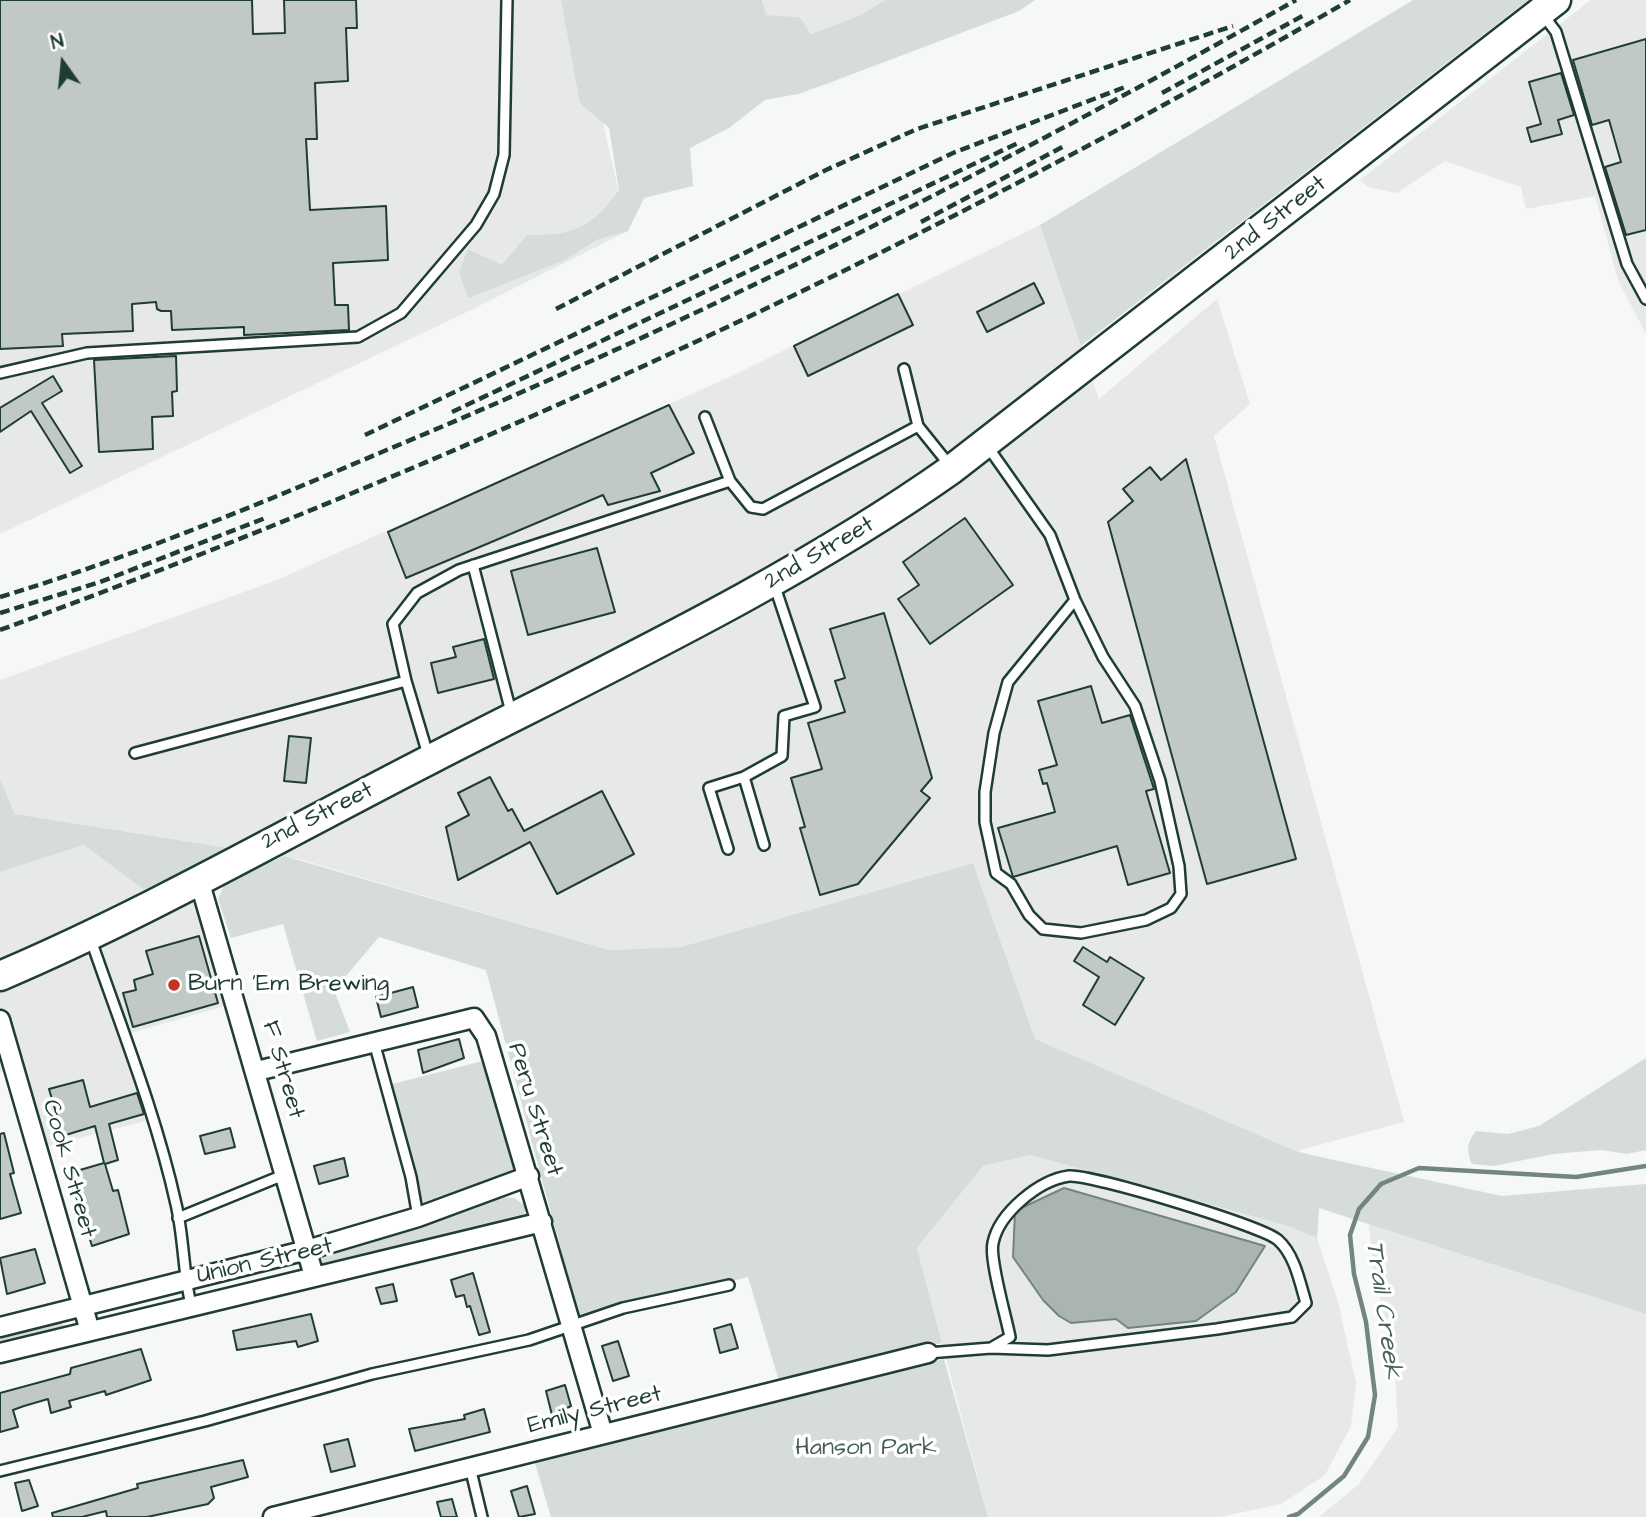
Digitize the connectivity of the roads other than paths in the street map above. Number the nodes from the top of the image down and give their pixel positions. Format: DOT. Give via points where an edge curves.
graph roads {
  1 [pos="506,0"];
  2 [pos="1549,6"];
  3 [pos="1646,299"];
  4 [pos="904,369"];
  5 [pos="0,373"];
  6 [pos="705,417"];
  7 [pos="918,426"];
  8 [pos="985,443"];
  9 [pos="952,469"];
  10 [pos="730,481"];
  11 [pos="474,565"];
  12 [pos="773,583"];
  13 [pos="1075,600"];
  14 [pos="407,681"];
  15 [pos="512,717"];
  16 [pos="135,753"];
  17 [pos="430,759"];
  18 [pos="744,777"];
  19 [pos="764,845"];
  20 [pos="728,849"];
  21 [pos="199,880"];
  22 [pos="89,935"];
  23 [pos="0,976"];
  24 [pos="0,1020"];
  25 [pos="374,1042"];
  26 [pos="257,1071"];
  27 [pos="286,1174"];
  28 [pos="528,1176"];
  29 [pos="418,1217"];
  30 [pos="178,1218"];
  31 [pos="542,1222"];
  32 [pos="307,1250"];
  33 [pos="314,1276"];
  34 [pos="185,1281"];
  35 [pos="729,1285"];
  36 [pos="191,1305"];
  37 [pos="82,1306"];
  38 [pos="0,1327"];
  39 [pos="572,1327"];
  40 [pos="90,1331"];
  41 [pos="991,1348"];
  42 [pos="0,1353"];
  43 [pos="928,1353"];
  44 [pos="603,1434"];
  45 [pos="470,1467"];
  46 [pos="0,1471"];
  47 [pos="273,1517"];
  48 [pos="482,1517"];
  1 -- 5 [label="lane" via="504,155 494,194 476,225 401,313 358,337 88,353"];
  2 -- 3 [label="lane" via="1627,264"];
  2 -- 8 [label="main road, 2nd Street"];
  4 -- 7 [label="lane"];
  6 -- 10 [label="lane"];
  7 -- 9 [label="lane"];
  7 -- 10 [label="lane" via="763,509 751,507"];
  8 -- 9 [label="main road, 2nd Street"];
  8 -- 13 [label="lane" via="1050,535"];
  9 -- 12 [label="main road, 2nd Street" via="886,516"];
  10 -- 11 [label="lane"];
  11 -- 14 [label="lane" via="416,593 393,624"];
  11 -- 15 [label="lane"];
  12 -- 15 [label="main road, 2nd Street"];
  12 -- 18 [label="lane" via="815,707 784,716 782,755"];
  13 -- 13 [label="lane" via="1103,657 1135,706 1160,781 1181,894 1171,908 1146,920 1081,933 1043,929 1029,915 1011,884 996,873 985,822 985,792 1008,682"];
  14 -- 16 [label="lane"];
  14 -- 17 [label="lane"];
  15 -- 17 [label="main road, 2nd Street"];
  17 -- 21 [label="main road, 2nd Street"];
  18 -- 19 [label="lane"];
  18 -- 20 [label="lane" via="709,788"];
  21 -- 22 [label="main road, 2nd Street"];
  21 -- 26 [label="street, F Street"];
  22 -- 23 [label="main road, 2nd Street"];
  22 -- 30 [label="lane" via="148,1104"];
  24 -- 37 [label="street, Cook Street"];
  25 -- 26 [label="street, Peru Street"];
  25 -- 28 [label="street, Peru Street" via="474,1018 486,1036"];
  25 -- 29 [label="lane"];
  26 -- 27 [label="street, F Street"];
  27 -- 30 [label="lane"];
  27 -- 32 [label="street, F Street"];
  28 -- 29 [label="street, Union Street"];
  28 -- 31 [label="street, Peru Street"];
  29 -- 32 [label="street, Union Street"];
  30 -- 34 [label="lane"];
  31 -- 33 [label="street, Union Street"];
  31 -- 39 [label="street, Peru Street"];
  32 -- 33 [label="street, F Street"];
  32 -- 34 [label="street, Union Street"];
  33 -- 36 [label="street, Union Street"];
  34 -- 36 [label="lane"];
  34 -- 37 [label="street, Union Street"];
  35 -- 39 [label="lane" via="623,1308"];
  36 -- 40 [label="street, Union Street"];
  37 -- 38 [label="street, Union Street"];
  37 -- 40 [label="street, Cook Street"];
  39 -- 44 [label="street, Peru Street"];
  39 -- 46 [label="lane"];
  40 -- 42 [label="street, Union Street"];
  41 -- 41 [label="lane" via="1010,1337 993,1243 1014,1207 1044,1183 1071,1176 1194,1209 1278,1240 1295,1266 1306,1303 1292,1317 1217,1329 1048,1350"];
  41 -- 43 [label="lane"];
  43 -- 44 [label="street, Emily Street"];
  44 -- 45 [label="street, Emily Street"];
  45 -- 47 [label="street, Emily Street"];
  45 -- 48 [label="lane"];
}
